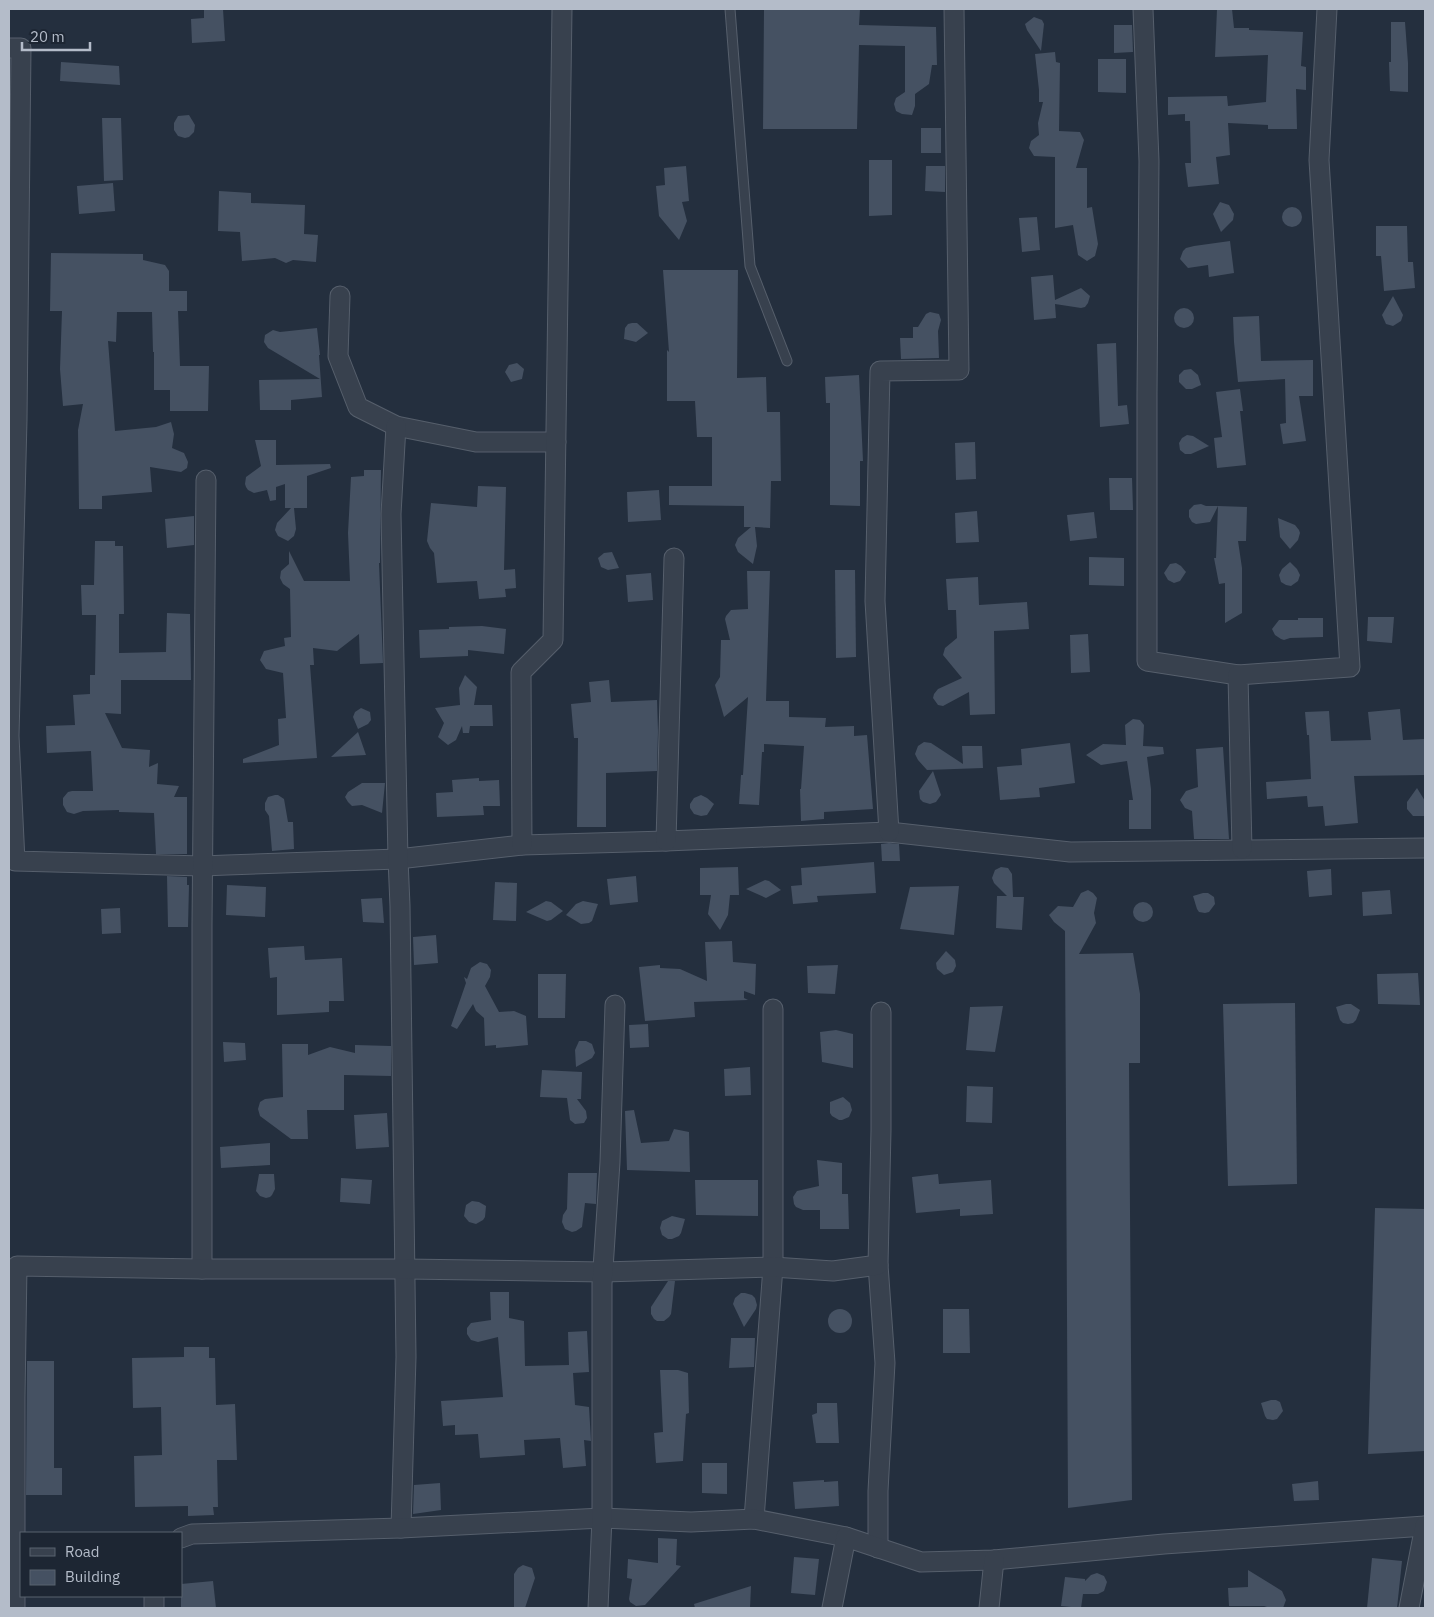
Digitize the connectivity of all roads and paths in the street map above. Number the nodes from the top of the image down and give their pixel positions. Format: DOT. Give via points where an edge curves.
graph roads {
  1 [pos="562,9"];
  2 [pos="730,9"];
  3 [pos="954,9"];
  4 [pos="1143,9"];
  5 [pos="1327,9"];
  6 [pos="9,48"];
  7 [pos="340,296"];
  8 [pos="788,361"];
  9 [pos="396,426"];
  10 [pos="556,442"];
  11 [pos="206,480"];
  12 [pos="674,558"];
  13 [pos="1238,675"];
  14 [pos="9,736"];
  15 [pos="889,832"];
  16 [pos="666,841"];
  17 [pos="522,845"];
  18 [pos="1425,848"];
  19 [pos="1242,849"];
  20 [pos="398,859"];
  21 [pos="203,866"];
  22 [pos="615,1005"];
  23 [pos="773,1009"];
  24 [pos="881,1012"];
  25 [pos="878,1265"];
  26 [pos="773,1267"];
  27 [pos="202,1269"];
  28 [pos="404,1269"];
  29 [pos="604,1272"];
  30 [pos="12,1397"];
  31 [pos="602,1518"];
  32 [pos="754,1519"];
  33 [pos="1425,1526"];
  34 [pos="401,1528"];
  35 [pos="846,1537"];
  36 [pos="182,1538"];
  37 [pos="878,1548"];
  38 [pos="994,1560"];
  39 [pos="15,1608"];
  40 [pos="598,1608"];
  41 [pos="832,1608"];
  42 [pos="989,1608"];
  43 [pos="1408,1608"];
  1 -- 10 [label="street"];
  2 -- 8 [label="lane" via="750,266"];
  3 -- 15 [label="street" via="959,370 880,371 875,601"];
  4 -- 13 [label="street" via="1149,161 1147,661"];
  5 -- 13 [label="street" via="1319,160 1350,667"];
  6 -- 14 [label="street" via="21,48 17,430"];
  7 -- 9 [label="street" via="338,356 358,407"];
  9 -- 10 [label="street" via="476,442"];
  9 -- 20 [label="street" via="391,514"];
  10 -- 17 [label="street" via="553,640 521,672"];
  11 -- 21 [label="street"];
  12 -- 16 [label="street"];
  13 -- 19 [label="street"];
  14 -- 21 [label="street" via="15,861"];
  15 -- 16 [label="street"];
  15 -- 19 [label="street" via="1070,852"];
  16 -- 17 [label="street"];
  17 -- 20 [label="street"];
  18 -- 19 [label="street"];
  20 -- 21 [label="street"];
  20 -- 28 [label="street"];
  21 -- 27 [label="street"];
  22 -- 29 [label="street"];
  23 -- 26 [label="street"];
  24 -- 25 [label="street"];
  25 -- 26 [label="street" via="834,1271"];
  25 -- 37 [label="street" via="884,1363"];
  26 -- 29 [label="street"];
  26 -- 32 [label="street"];
  27 -- 28 [label="street"];
  27 -- 30 [label="street" via="17,1266"];
  28 -- 29 [label="street"];
  28 -- 34 [label="street" via="406,1357"];
  29 -- 31 [label="street"];
  30 -- 39 [label="street"];
  31 -- 32 [label="street" via="691,1522"];
  31 -- 34 [label="street"];
  31 -- 40 [label="street"];
  32 -- 35 [label="street"];
  33 -- 38 [label="street" via="1164,1544"];
  33 -- 43 [label="street"];
  34 -- 36 [label="street" via="192,1534"];
  35 -- 37 [label="street"];
  35 -- 41 [label="street"];
  37 -- 38 [label="street" via="920,1562"];
  38 -- 42 [label="street"];
}
